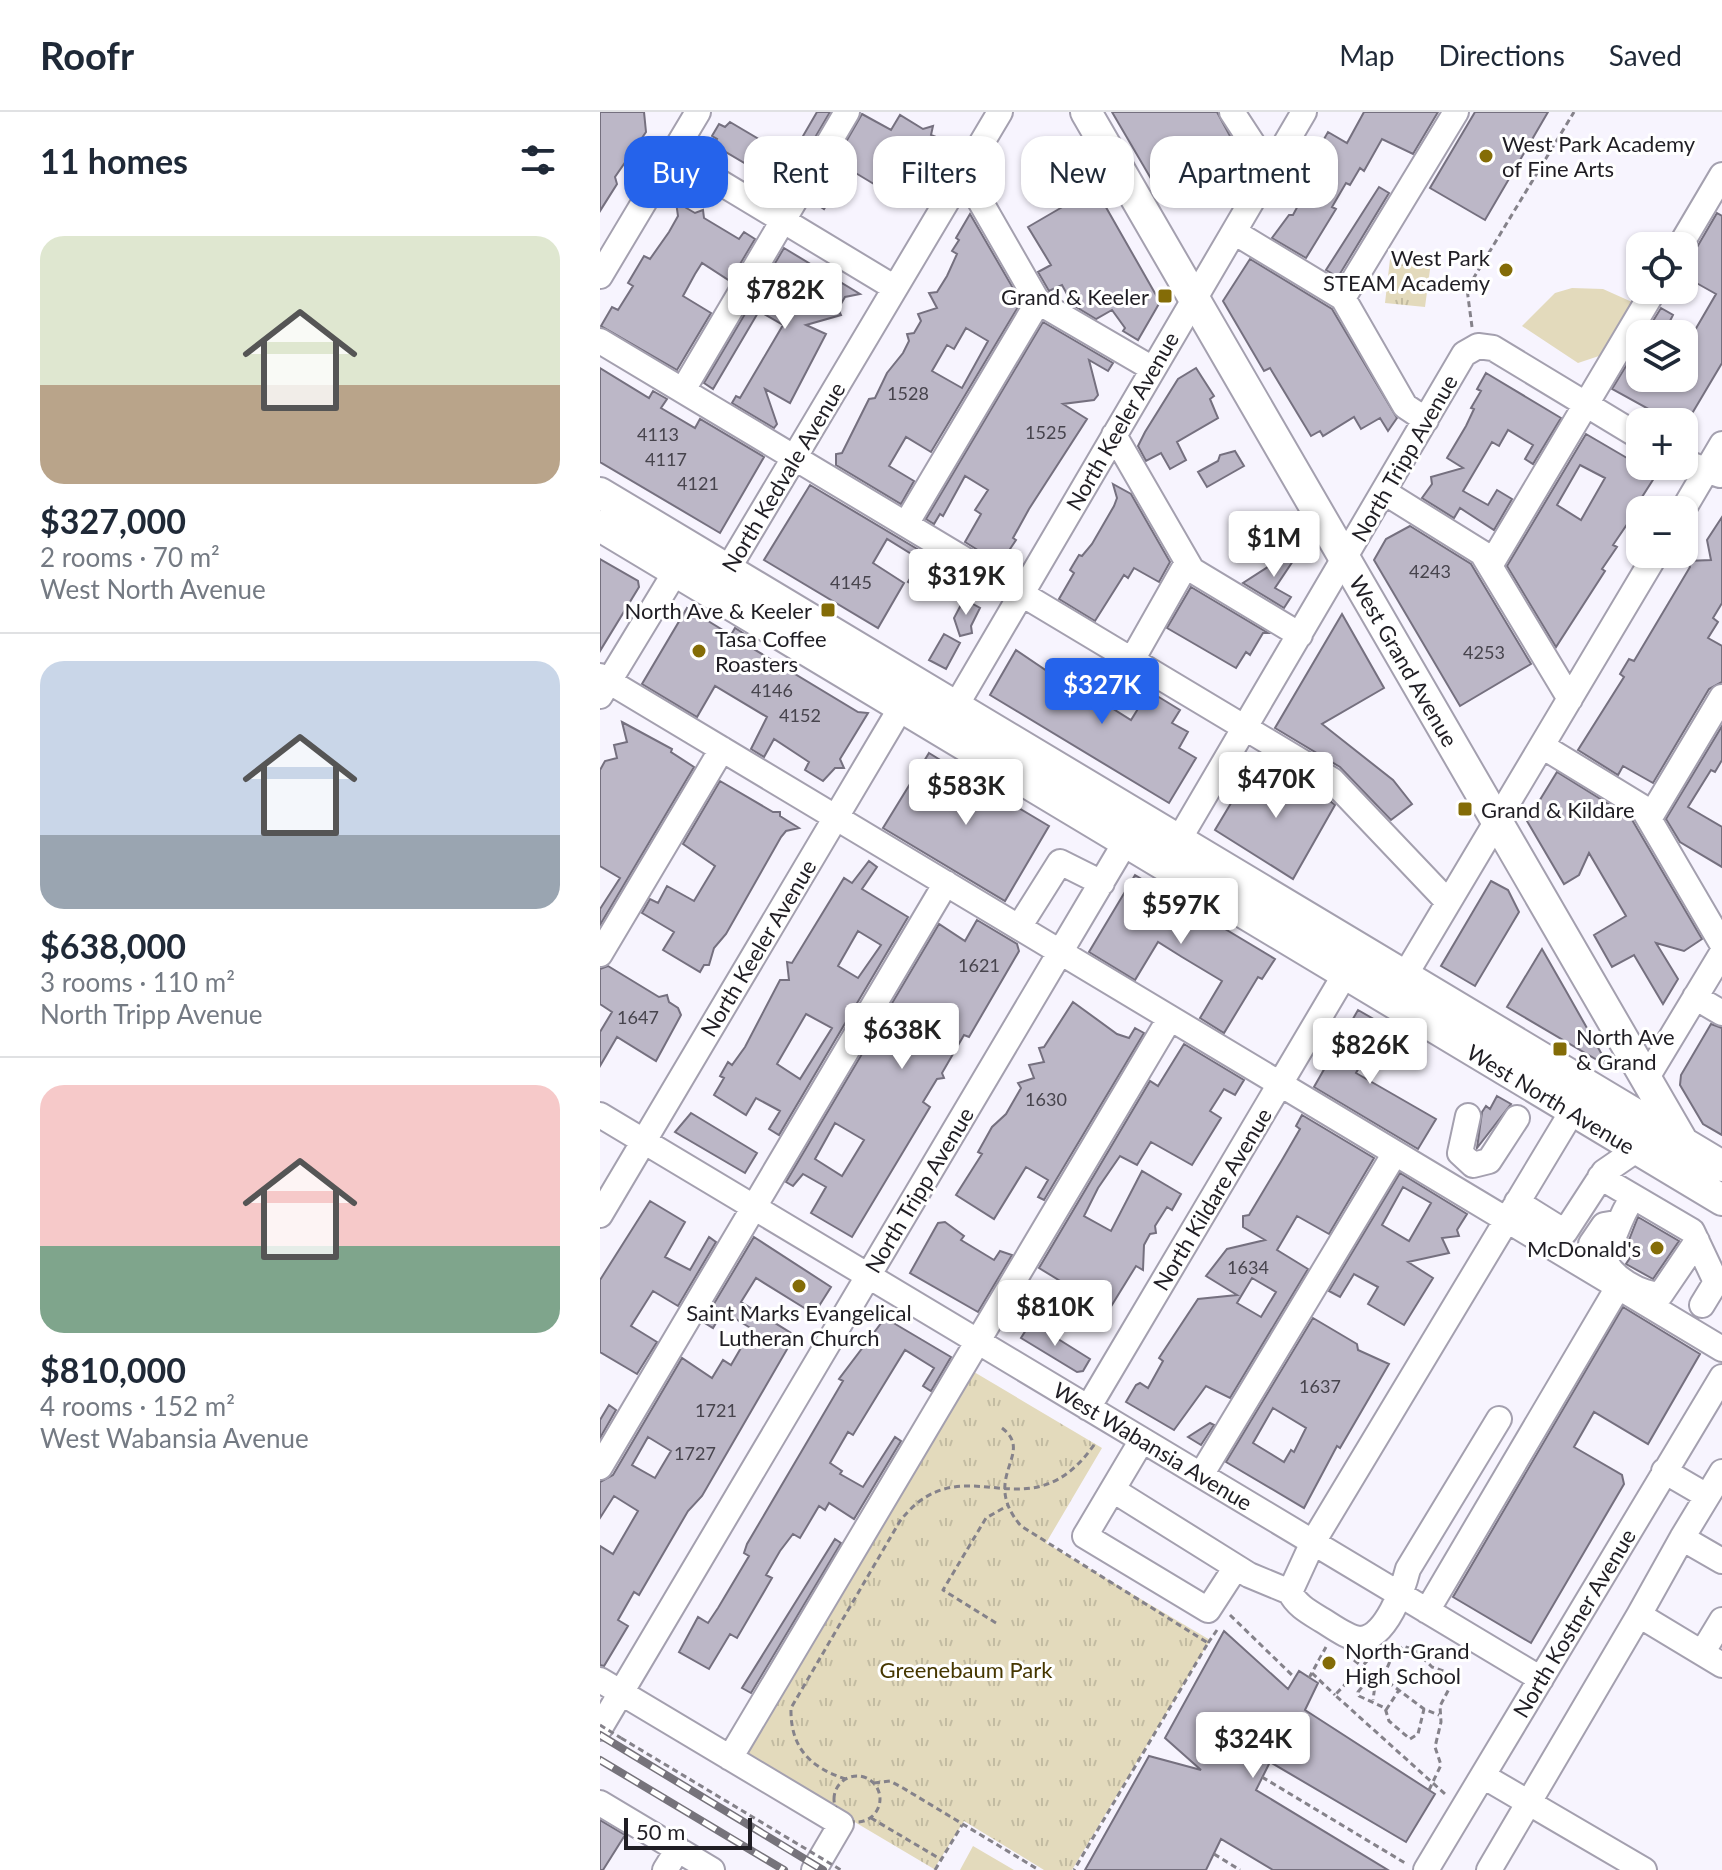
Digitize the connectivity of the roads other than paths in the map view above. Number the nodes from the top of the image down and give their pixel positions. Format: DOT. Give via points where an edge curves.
graph roads {
  1 [pos="698,112"];
  2 [pos="847,112"];
  3 [pos="999,112"];
  4 [pos="1086,112"];
  5 [pos="1232,112"];
  6 [pos="1304,112"];
  7 [pos="1456,112"];
  8 [pos="684,136"];
  9 [pos="985,136"];
  10 [pos="1248,136"];
  11 [pos="1290,136"];
  12 [pos="1722,175"];
  13 [pos="728,187"];
  14 [pos="641,208"];
  15 [pos="943,208"];
  16 [pos="984,208"];
  17 [pos="1248,208"];
  18 [pos="783,220"];
  19 [pos="1234,232"];
  20 [pos="1688,232"];
  21 [pos="601,274"];
  22 [pos="895,288"];
  23 [pos="1343,298"];
  24 [pos="1194,299"];
  25 [pos="1038,302"];
  26 [pos="1646,304"];
  27 [pos="600,341"];
  28 [pos="1153,369"];
  29 [pos="683,390"];
  30 [pos="1586,405"];
  31 [pos="1426,420"];
  32 [pos="1626,429"];
  33 [pos="1114,435"];
  34 [pos="1722,444"];
  35 [pos="794,457"];
  36 [pos="1704,469"];
  37 [pos="1384,492"];
  38 [pos="600,493"];
  39 [pos="1690,496"];
  40 [pos="906,524"];
  41 [pos="600,526"];
  42 [pos="683,559"];
  43 [pos="1345,559"];
  44 [pos="1187,563"];
  45 [pos="1491,564"];
  46 [pos="1648,568"];
  47 [pos="720,582"];
  48 [pos="1021,594"];
  49 [pos="1300,635"];
  50 [pos="1132,660"];
  51 [pos="603,684"];
  52 [pos="909,695"];
  53 [pos="1722,697"];
  54 [pos="1570,699"];
  55 [pos="948,718"];
  56 [pos="1245,727"];
  57 [pos="1542,746"];
  58 [pos="722,749"];
  59 [pos="836,817"];
  60 [pos="1649,819"];
  61 [pos="1496,822"];
  62 [pos="1133,830"];
  63 [pos="1171,852"];
  64 [pos="946,883"];
  65 [pos="1102,883"];
  66 [pos="1448,902"];
  67 [pos="1019,927"];
  68 [pos="1722,944"];
  69 [pos="1061,952"];
  70 [pos="1722,953"];
  71 [pos="600,954"];
  72 [pos="1352,962"];
  73 [pos="1404,976"];
  74 [pos="1695,997"];
  75 [pos="1389,1002"];
  76 [pos="1722,1013"];
  77 [pos="1170,1018"];
  78 [pos="1646,1079"];
  79 [pos="1280,1084"];
  80 [pos="1587,1086"];
  81 [pos="1572,1112"];
  82 [pos="600,1115"];
  83 [pos="1468,1116"];
  84 [pos="1517,1118"];
  85 [pos="1602,1130"];
  86 [pos="644,1141"];
  87 [pos="1683,1142"];
  88 [pos="1636,1150"];
  89 [pos="1395,1153"];
  90 [pos="1722,1166"];
  91 [pos="1602,1174"];
  92 [pos="1633,1197"];
  93 [pos="1719,1202"];
  94 [pos="755,1207"];
  95 [pos="1512,1211"];
  96 [pos="600,1215"];
  97 [pos="1697,1241"];
  98 [pos="868,1276"];
  99 [pos="1618,1287"];
  100 [pos="1702,1305"];
  101 [pos="978,1341"];
  102 [pos="1722,1349"];
  103 [pos="1722,1377"];
  104 [pos="1088,1408"];
  105 [pos="1499,1419"];
  106 [pos="1142,1440"];
  107 [pos="600,1467"];
  108 [pos="1664,1471"];
  109 [pos="1722,1472"];
  110 [pos="1201,1475"];
  111 [pos="1113,1490"];
  112 [pos="1707,1496"];
  113 [pos="1682,1538"];
  114 [pos="1313,1542"];
  115 [pos="1722,1561"];
  116 [pos="1236,1567"];
  117 [pos="1290,1592"];
  118 [pos="1401,1595"];
  119 [pos="1427,1611"];
  120 [pos="1639,1615"];
  121 [pos="1722,1620"];
  122 [pos="1712,1659"];
  123 [pos="1541,1679"];
  124 [pos="610,1686"];
  125 [pos="607,1730"];
  126 [pos="730,1758"];
  127 [pos="1483,1776"];
  128 [pos="600,1803"];
  129 [pos="1528,1804"];
  130 [pos="671,1860"];
  131 [pos="1415,1866"];
  132 [pos="712,1870"];
  133 [pos="814,1870"];
  134 [pos="1489,1870"];
  135 [pos="1644,1870"];
  1 -- 8 [label="street"];
  2 -- 18 [label="street"];
  3 -- 9 [label="street, North Kedvale Avenue"];
  4 -- 24 [label="main road, West Grand Avenue"];
  5 -- 10 [label="street"];
  6 -- 11 [label="street, North Keeler Avenue"];
  7 -- 23 [label="street"];
  12 -- 20 [label="street"];
  13 -- 18 [label="street"];
  14 -- 21 [label="street"];
  15 -- 22 [label="street, North Kedvale Avenue"];
  16 -- 25 [label="street"];
  17 -- 19 [label="street, North Keeler Avenue"];
  18 -- 22 [label="street"];
  18 -- 29 [label="street"];
  19 -- 23 [label="street"];
  19 -- 24 [label="street, North Keeler Avenue"];
  22 -- 35 [label="street, North Kedvale Avenue"];
  23 -- 31 [label="street" via="1405,406"];
  24 -- 28 [label="street, North Keeler Avenue"];
  24 -- 43 [label="main road, West Grand Avenue"];
  25 -- 28 [label="street"];
  25 -- 40 [label="street"];
  26 -- 30 [label="street"];
  27 -- 29 [label="street"];
  28 -- 33 [label="street, North Keeler Avenue"];
  29 -- 35 [label="street"];
  30 -- 31 [label="street, North Tripp Avenue" via="1475,336"];
  30 -- 32 [label="street"];
  30 -- 45 [label="street"];
  31 -- 37 [label="street, North Tripp Avenue"];
  33 -- 44 [label="street"];
  33 -- 48 [label="street, North Keeler Avenue"];
  34 -- 36 [label="street"];
  35 -- 40 [label="street"];
  35 -- 47 [label="street, North Kedvale Avenue"];
  36 -- 39 [label="street"];
  37 -- 43 [label="street, North Tripp Avenue"];
  37 -- 45 [label="street" via="1482,553"];
  38 -- 42 [label="main road, West North Avenue"];
  40 -- 48 [label="street"];
  41 -- 42 [label="main road, West North Avenue"];
  42 -- 47 [label="main road, West North Avenue"];
  42 -- 51 [label="street"];
  43 -- 49 [label="street, North Tripp Avenue"];
  43 -- 61 [label="main road, West Grand Avenue"];
  44 -- 49 [label="street"];
  44 -- 50 [label="street"];
  45 -- 54 [label="street"];
  46 -- 54 [label="street"];
  47 -- 52 [label="main road, West North Avenue"];
  48 -- 50 [label="street"];
  48 -- 55 [label="street, North Keeler Avenue"];
  49 -- 56 [label="street, North Tripp Avenue"];
  50 -- 56 [label="street"];
  51 -- 58 [label="street"];
  52 -- 55 [label="main road, West North Avenue"];
  52 -- 59 [label="street, North Keeler Avenue"];
  53 -- 60 [label="street"];
  54 -- 57 [label="street"];
  55 -- 62 [label="main road, West North Avenue"];
  56 -- 63 [label="street, North Tripp Avenue"];
  56 -- 66 [label="street" via="1332,780"];
  57 -- 60 [label="street" via="1642,807"];
  57 -- 61 [label="street"];
  58 -- 59 [label="street"];
  58 -- 71 [label="street"];
  59 -- 64 [label="street"];
  59 -- 86 [label="street, North Keeler Avenue"];
  60 -- 68 [label="street"];
  61 -- 66 [label="street"];
  61 -- 78 [label="main road, West Grand Avenue"];
  62 -- 63 [label="main road, West North Avenue"];
  62 -- 65 [label="street, North Tripp Avenue"];
  63 -- 72 [label="main road, West North Avenue"];
  64 -- 67 [label="street"];
  64 -- 94 [label="street"];
  65 -- 67 [label="street" via="1060,862"];
  65 -- 69 [label="street, North Tripp Avenue"];
  66 -- 73 [label="street"];
  67 -- 69 [label="street"];
  69 -- 77 [label="street"];
  69 -- 98 [label="street, North Tripp Avenue"];
  70 -- 74 [label="street"];
  72 -- 73 [label="main road, West North Avenue"];
  72 -- 75 [label="main road, West North Avenue"];
  72 -- 79 [label="street, North Kildare Avenue"];
  73 -- 75 [label="street"];
  73 -- 80 [label="main road, West North Avenue"];
  74 -- 76 [label="street"];
  74 -- 78 [label="street"];
  75 -- 81 [label="main road, West North Avenue"];
  77 -- 79 [label="street"];
  77 -- 101 [label="street"];
  78 -- 87 [label="main road, West Grand Avenue"];
  79 -- 89 [label="street"];
  79 -- 104 [label="street, North Kildare Avenue"];
  80 -- 81 [label="street"];
  80 -- 87 [label="main road, West North Avenue"];
  81 -- 85 [label="main road, West North Avenue"];
  81 -- 95 [label="street"];
  82 -- 86 [label="street, West Wabansia Avenue"];
  83 -- 84 [label="street" via="1460,1153 1473,1165 1489,1161"];
  85 -- 88 [label="main road, West North Avenue"];
  85 -- 91 [label="street"];
  86 -- 94 [label="street, West Wabansia Avenue"];
  86 -- 96 [label="street, North Keeler Avenue"];
  87 -- 90 [label="main road, West North Avenue"];
  87 -- 93 [label="main road, West Grand Avenue"];
  88 -- 91 [label="street"];
  88 -- 93 [label="main road, West North Avenue"];
  89 -- 95 [label="street"];
  89 -- 110 [label="street"];
  91 -- 92 [label="street"];
  91 -- 95 [label="street" via="1565,1232"];
  92 -- 97 [label="street" via="1692,1231"];
  92 -- 97 [label="street" via="1616,1223 1604,1225 1591,1244 1612,1272 1656,1296 1666,1291"];
  94 -- 98 [label="street, West Wabansia Avenue"];
  94 -- 107 [label="street"];
  95 -- 99 [label="street"];
  95 -- 114 [label="street"];
  97 -- 100 [label="street" via="1716,1282"];
  98 -- 101 [label="street, West Wabansia Avenue"];
  98 -- 124 [label="street, North Tripp Avenue"];
  99 -- 102 [label="street"];
  99 -- 119 [label="street"];
  101 -- 104 [label="street, West Wabansia Avenue"];
  101 -- 126 [label="street"];
  103 -- 108 [label="street, North Kostner Avenue"];
  104 -- 106 [label="street, West Wabansia Avenue"];
  105 -- 118 [label="street" via="1408,1569"];
  106 -- 110 [label="street, West Wabansia Avenue"];
  106 -- 111 [label="street"];
  108 -- 112 [label="street"];
  108 -- 123 [label="street, North Kostner Avenue"];
  109 -- 112 [label="street"];
  110 -- 114 [label="street, West Wabansia Avenue"];
  111 -- 116 [label="street"];
  111 -- 116 [label="street" via="1085,1536 1208,1610"];
  112 -- 113 [label="street"];
  113 -- 115 [label="street"];
  113 -- 120 [label="street"];
  114 -- 117 [label="street"];
  114 -- 118 [label="street, West Wabansia Avenue"];
  116 -- 117 [label="street"];
  117 -- 118 [label="street" via="1294,1601 1359,1639 1370,1636"];
  118 -- 119 [label="street, West Wabansia Avenue"];
  119 -- 123 [label="street, West Wabansia Avenue"];
  120 -- 122 [label="street"];
  120 -- 129 [label="street"];
  121 -- 122 [label="street"];
  123 -- 127 [label="street, North Kostner Avenue"];
  124 -- 125 [label="street, North Tripp Avenue"];
  124 -- 126 [label="street"];
  126 -- 133 [label="street" via="841,1824"];
  127 -- 129 [label="street"];
  127 -- 131 [label="street, North Kostner Avenue"];
  128 -- 130 [label="street"];
  129 -- 134 [label="street"];
  129 -- 135 [label="street"];
  130 -- 132 [label="street"];
}
